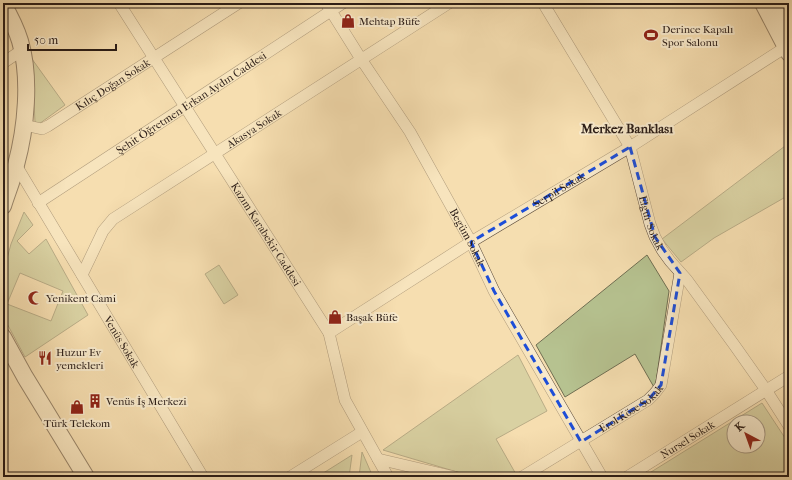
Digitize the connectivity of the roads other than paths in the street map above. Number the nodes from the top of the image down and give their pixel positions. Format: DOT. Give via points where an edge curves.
graph roads {
  1 [pos="120,3"];
  2 [pos="239,3"];
  3 [pos="343,3"];
  4 [pos="449,3"];
  5 [pos="543,3"];
  6 [pos="763,3"];
  7 [pos="776,3"];
  8 [pos="3,4"];
  9 [pos="328,7"];
  10 [pos="789,28"];
  11 [pos="788,48"];
  12 [pos="22,50"];
  13 [pos="154,58"];
  14 [pos="361,59"];
  15 [pos="3,63"];
  16 [pos="186,106"];
  17 [pos="24,125"];
  18 [pos="630,147"];
  19 [pos="215,154"];
  20 [pos="16,165"];
  21 [pos="38,203"];
  22 [pos="3,206"];
  23 [pos="471,242"];
  24 [pos="680,273"];
  25 [pos="82,275"];
  26 [pos="329,333"];
  27 [pos="3,337"];
  28 [pos="789,376"];
  29 [pos="766,390"];
  30 [pos="789,426"];
  31 [pos="362,432"];
  32 [pos="581,442"];
  33 [pos="378,459"];
  34 [pos="86,477"];
  35 [pos="203,477"];
  36 [pos="290,477"];
  37 [pos="388,477"];
  38 [pos="454,477"];
  39 [pos="522,477"];
  40 [pos="602,477"];
  41 [pos="627,477"];
  1 -- 13 [label="street, Kazım Karabekir Caddesi"];
  2 -- 13 [label="street, Kılıç Doğan Sokak"];
  3 -- 9 [label="street, Şehit Öğretmen Erkan Aydın Caddesi"];
  4 -- 14 [label="street, Akasya Sokak"];
  5 -- 18 [label="street, Elgur Sokak"];
  6 -- 11 [label="street"];
  7 -- 10 [label="street"];
  8 -- 12 [label="street" via="14,24"];
  9 -- 14 [label="street, Begüm Sokak"];
  9 -- 16 [label="street, Şehit Öğretmen Erkan Aydın Caddesi"];
  11 -- 18 [label="street, Serpil Sokak"];
  12 -- 15 [label="street"];
  12 -- 17 [label="street" via="25,72"];
  13 -- 16 [label="street, Kazım Karabekir Caddesi"];
  13 -- 17 [label="street, Kılıç Doğan Sokak" via="48,126 42,129"];
  14 -- 19 [label="street, Akasya Sokak"];
  14 -- 23 [label="street, Begüm Sokak" via="410,132"];
  16 -- 19 [label="street, Kazım Karabekir Caddesi"];
  16 -- 21 [label="street, Şehit Öğretmen Erkan Aydın Caddesi"];
  17 -- 20 [label="street"];
  18 -- 23 [label="street, Serpil Sokak"];
  18 -- 24 [label="street, Elgur Sokak" via="655,237"];
  19 -- 25 [label="street, Akasya Sokak" via="113,219 103,231"];
  19 -- 26 [label="street, Kazım Karabekir Caddesi"];
  20 -- 21 [label="street, Venüs Sokak"];
  20 -- 22 [label="street"];
  21 -- 25 [label="street, Venüs Sokak"];
  23 -- 26 [label="street, Serpil Sokak"];
  23 -- 32 [label="street, Begüm Sokak" via="494,291"];
  24 -- 29 [label="street, Elgur Sokak"];
  24 -- 32 [label="street, Erol Köse Sokak" via="661,385 648,400"];
  25 -- 35 [label="street, Venüs Sokak"];
  26 -- 31 [label="street, Kazım Karabekir Caddesi" via="345,400"];
  27 -- 34 [label="street"];
  28 -- 29 [label="street, Nursel Sokak"];
  29 -- 30 [label="street, Elgur Sokak"];
  29 -- 41 [label="street, Nursel Sokak"];
  31 -- 33 [label="street, Kazım Karabekir Caddesi"];
  31 -- 36 [label="street"];
  32 -- 39 [label="street, Erol Köse Sokak"];
  32 -- 40 [label="street, Begüm Sokak"];
  33 -- 37 [label="street, Kazım Karabekir Caddesi"];
  33 -- 38 [label="street"];
}
